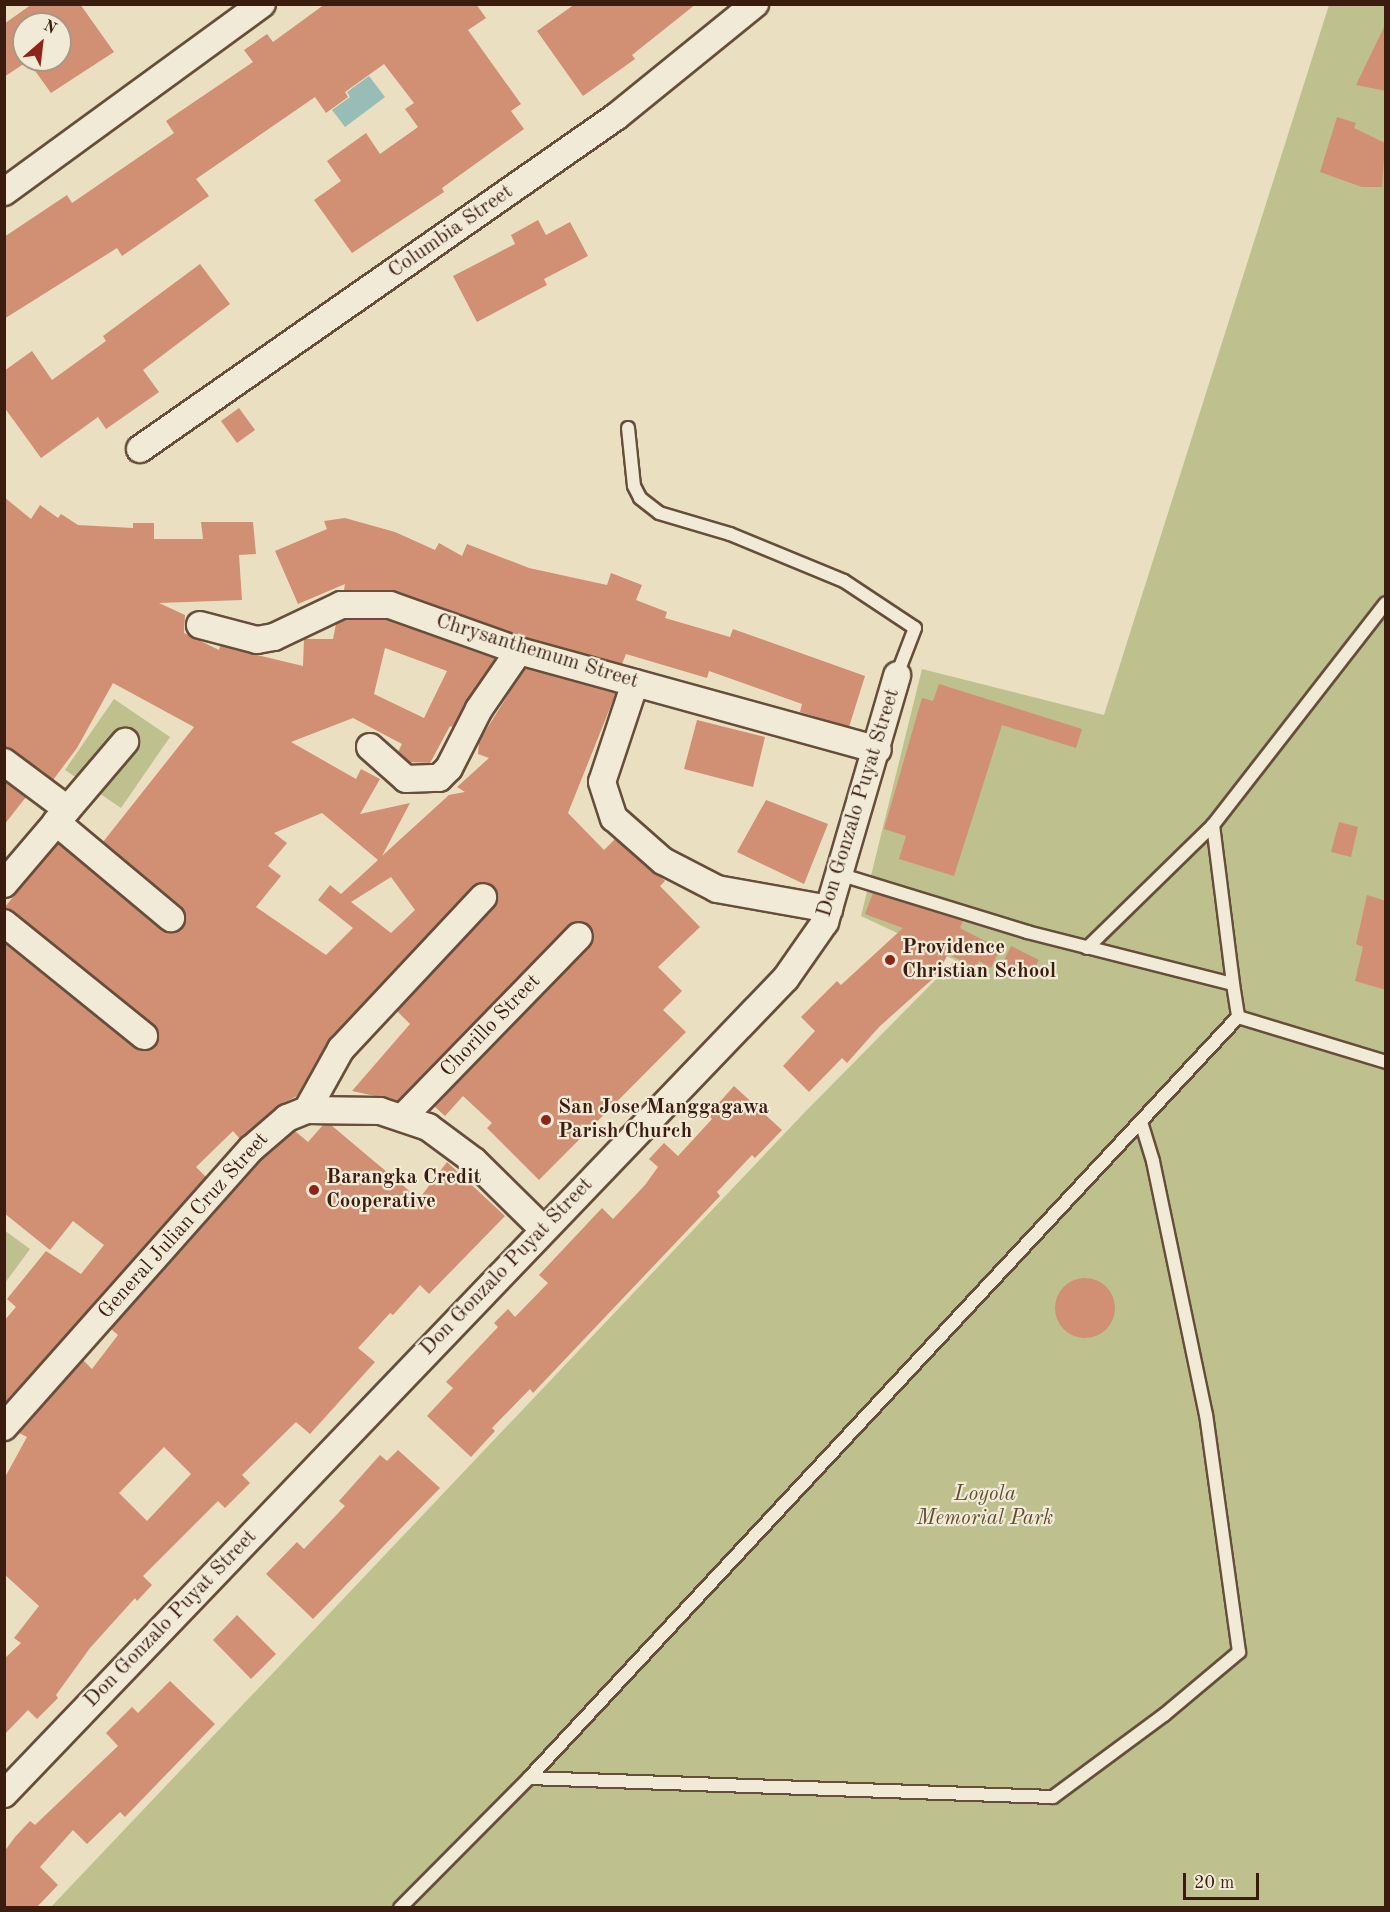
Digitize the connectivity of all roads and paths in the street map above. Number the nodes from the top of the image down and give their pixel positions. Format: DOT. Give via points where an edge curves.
graph roads {
  1 [pos="262,4"];
  2 [pos="755,4"];
  3 [pos="4,192"];
  4 [pos="628,428"];
  5 [pos="140,449"];
  6 [pos="1386,603"];
  7 [pos="200,625"];
  8 [pos="519,651"];
  9 [pos="897,675"];
  10 [pos="635,683"];
  11 [pos="125,741"];
  12 [pos="370,747"];
  13 [pos="878,750"];
  14 [pos="4,762"];
  15 [pos="62,815"];
  16 [pos="1213,825"];
  17 [pos="842,874"];
  18 [pos="4,884"];
  19 [pos="483,897"];
  20 [pos="829,909"];
  21 [pos="171,918"];
  22 [pos="4,923"];
  23 [pos="579,936"];
  24 [pos="1087,948"];
  25 [pos="1233,984"];
  26 [pos="1238,1017"];
  27 [pos="144,1036"];
  28 [pos="1386,1062"];
  29 [pos="307,1110"];
  30 [pos="403,1117"];
  31 [pos="1141,1122"];
  32 [pos="543,1228"];
  33 [pos="4,1427"];
  34 [pos="529,1778"];
  35 [pos="4,1794"];
  36 [pos="400,1908"];
  1 -- 3 [label="street"];
  2 -- 5 [label="street, Columbia Street" via="617,116"];
  4 -- 9 [label="lane" via="634,486 640,498 658,513 730,534 844,581 915,628"];
  6 -- 16 [label="lane"];
  7 -- 8 [label="street, Chrysanthemum Street" via="256,640 273,637 341,605 390,605"];
  8 -- 10 [label="street, Chrysanthemum Street"];
  8 -- 12 [label="street" via="479,709 449,768 439,778 424,781 400,776"];
  9 -- 13 [label="street, Don Gonzalo Puyat Street"];
  10 -- 13 [label="street, Chrysanthemum Street"];
  10 -- 20 [label="street" via="602,782 614,818 663,861 717,889"];
  11 -- 15 [label="street"];
  13 -- 17 [label="street, Don Gonzalo Puyat Street"];
  14 -- 15 [label="street"];
  15 -- 18 [label="street"];
  15 -- 21 [label="street"];
  16 -- 24 [label="lane"];
  16 -- 25 [label="lane"];
  17 -- 20 [label="street, Don Gonzalo Puyat Street"];
  17 -- 24 [label="lane" via="893,893"];
  19 -- 29 [label="street" via="341,1049"];
  20 -- 32 [label="street, Don Gonzalo Puyat Street" via="818,936 753,1014"];
  22 -- 27 [label="street"];
  23 -- 30 [label="street, Chorillo Street"];
  24 -- 25 [label="lane"];
  25 -- 26 [label="lane"];
  26 -- 28 [label="lane"];
  26 -- 31 [label="lane"];
  29 -- 30 [label="street, General Julian Cruz Street" via="351,1108"];
  29 -- 33 [label="street, General Julian Cruz Street" via="286,1118 251,1149"];
  30 -- 32 [label="street, General Julian Cruz Street" via="451,1142"];
  31 -- 34 [label="lane"];
  31 -- 34 [label="lane" via="1154,1161 1206,1415 1239,1652 1164,1716 1053,1797"];
  32 -- 35 [label="street, Don Gonzalo Puyat Street"];
  34 -- 36 [label="lane"];
}
